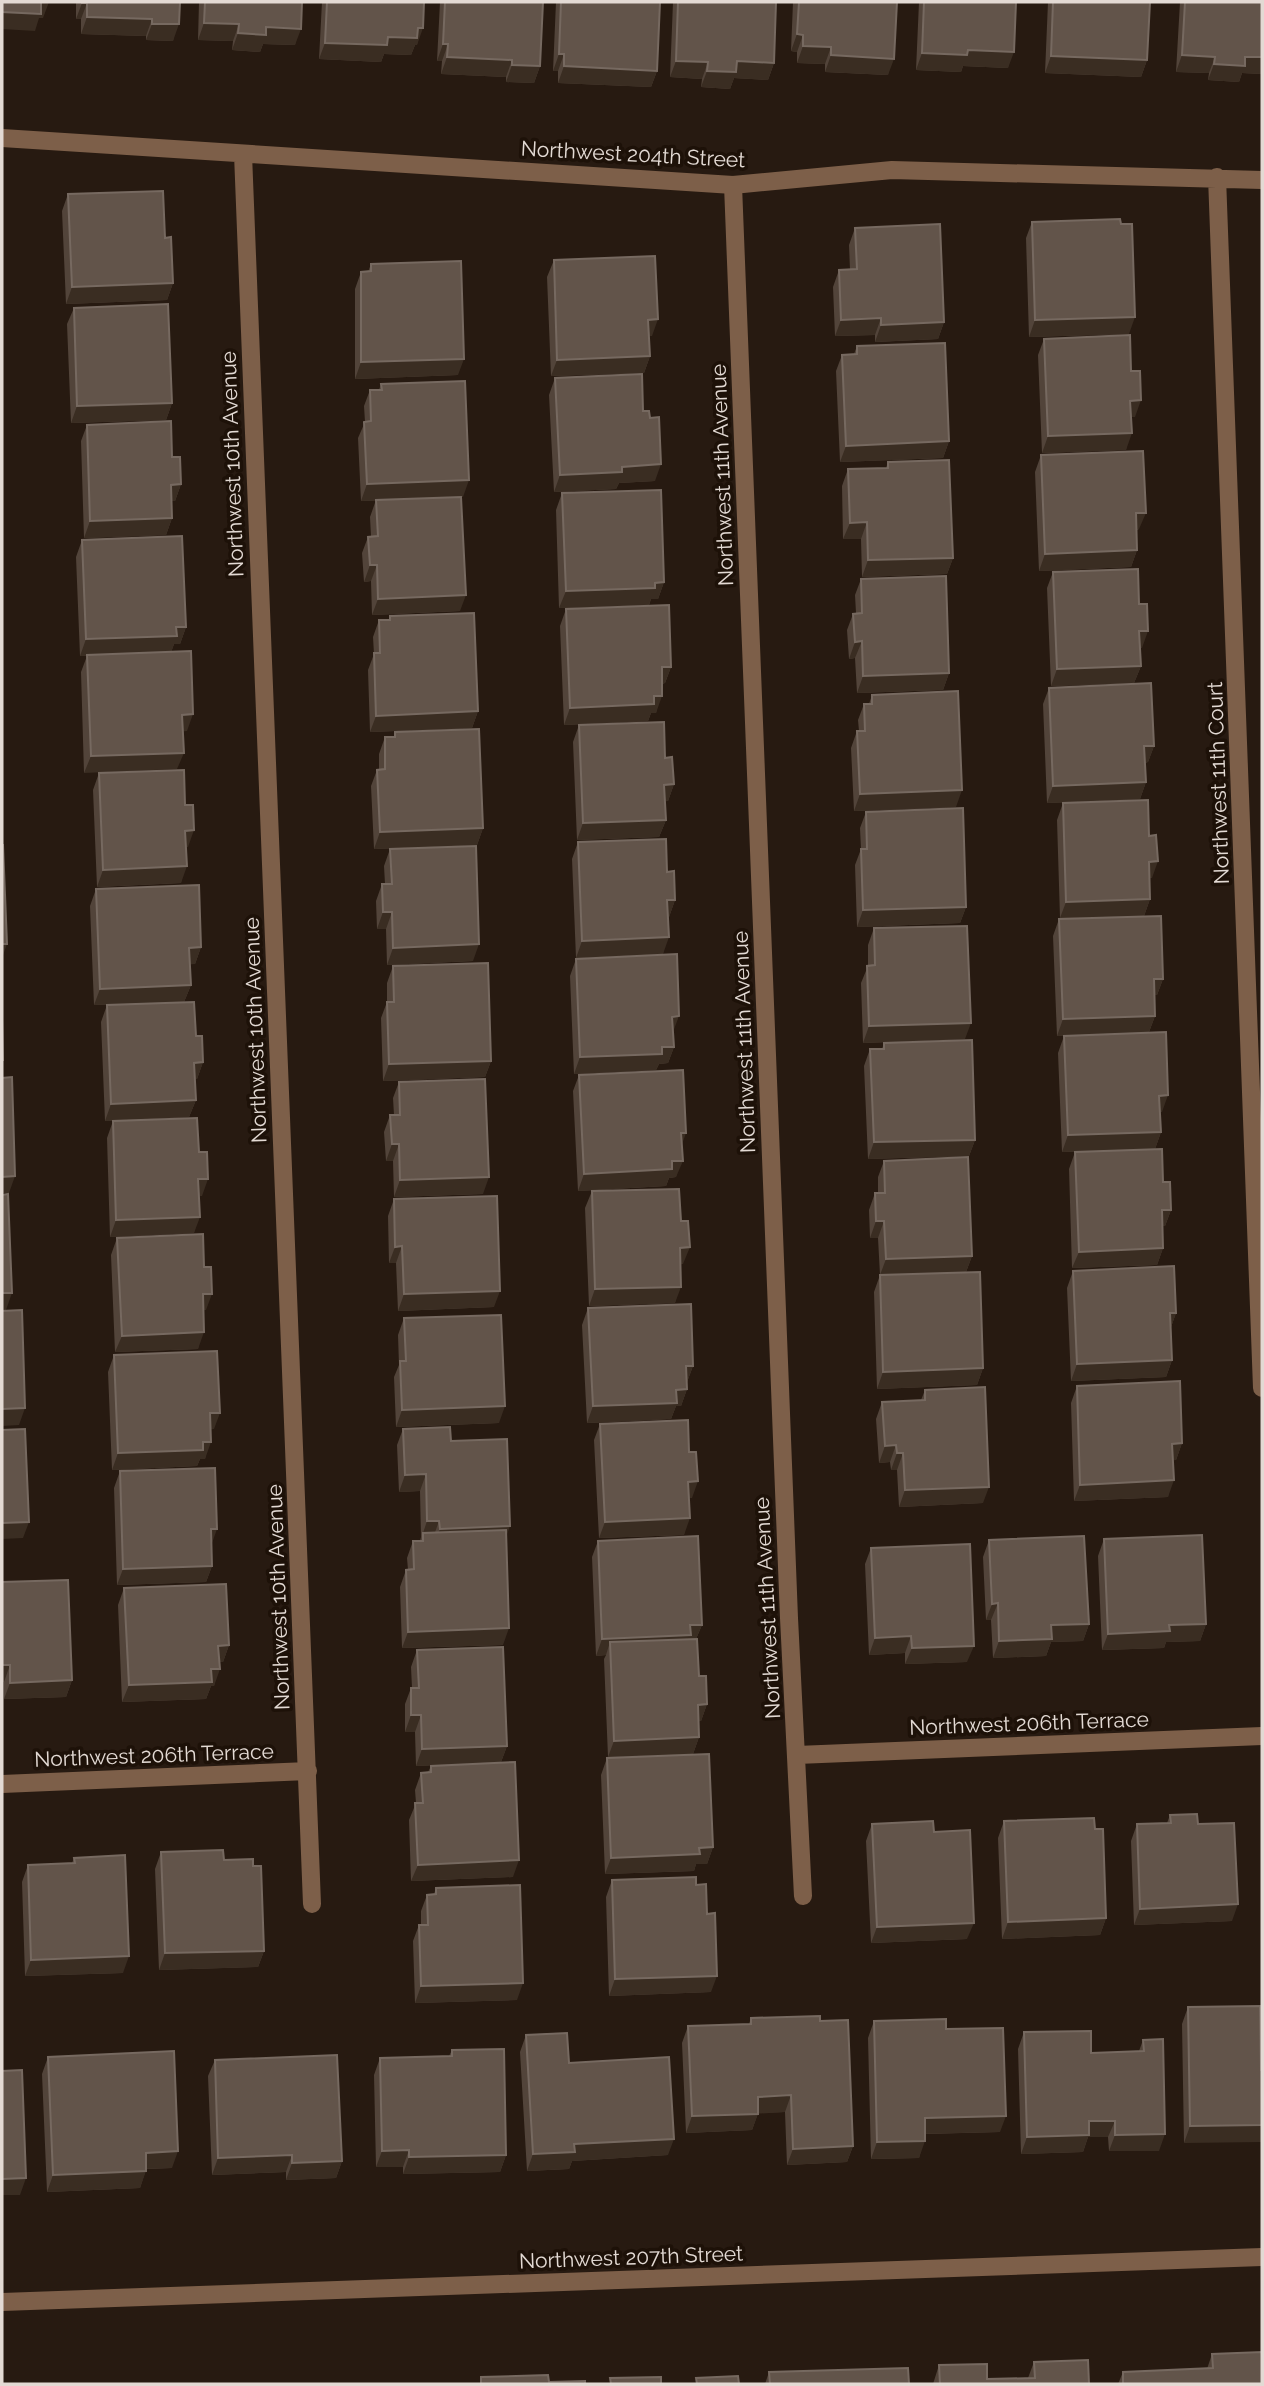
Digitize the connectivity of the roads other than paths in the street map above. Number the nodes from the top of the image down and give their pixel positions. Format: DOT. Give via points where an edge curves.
graph roads {
  1 [pos="2,138"];
  2 [pos="243,154"];
  3 [pos="1217,177"];
  4 [pos="1262,180"];
  5 [pos="733,185"];
  6 [pos="1262,1388"];
  7 [pos="1262,1736"];
  8 [pos="797,1755"];
  9 [pos="308,1771"];
  10 [pos="2,1784"];
  11 [pos="803,1896"];
  12 [pos="312,1904"];
  13 [pos="1262,2256"];
  14 [pos="2,2302"];
  1 -- 2 [label="street, Northwest 204th Street"];
  2 -- 5 [label="street, Northwest 204th Street"];
  2 -- 9 [label="street, Northwest 10th Avenue"];
  3 -- 4 [label="street, Northwest 204th Street"];
  3 -- 5 [label="street, Northwest 204th Street" via="892,170"];
  3 -- 6 [label="street, Northwest 11th Court"];
  5 -- 8 [label="street, Northwest 11th Avenue"];
  7 -- 8 [label="street, Northwest 206th Terrace"];
  8 -- 11 [label="street, Northwest 11th Avenue"];
  9 -- 10 [label="street, Northwest 206th Terrace"];
  9 -- 12 [label="street, Northwest 10th Avenue"];
  13 -- 14 [label="street, Northwest 207th Street"];
}
